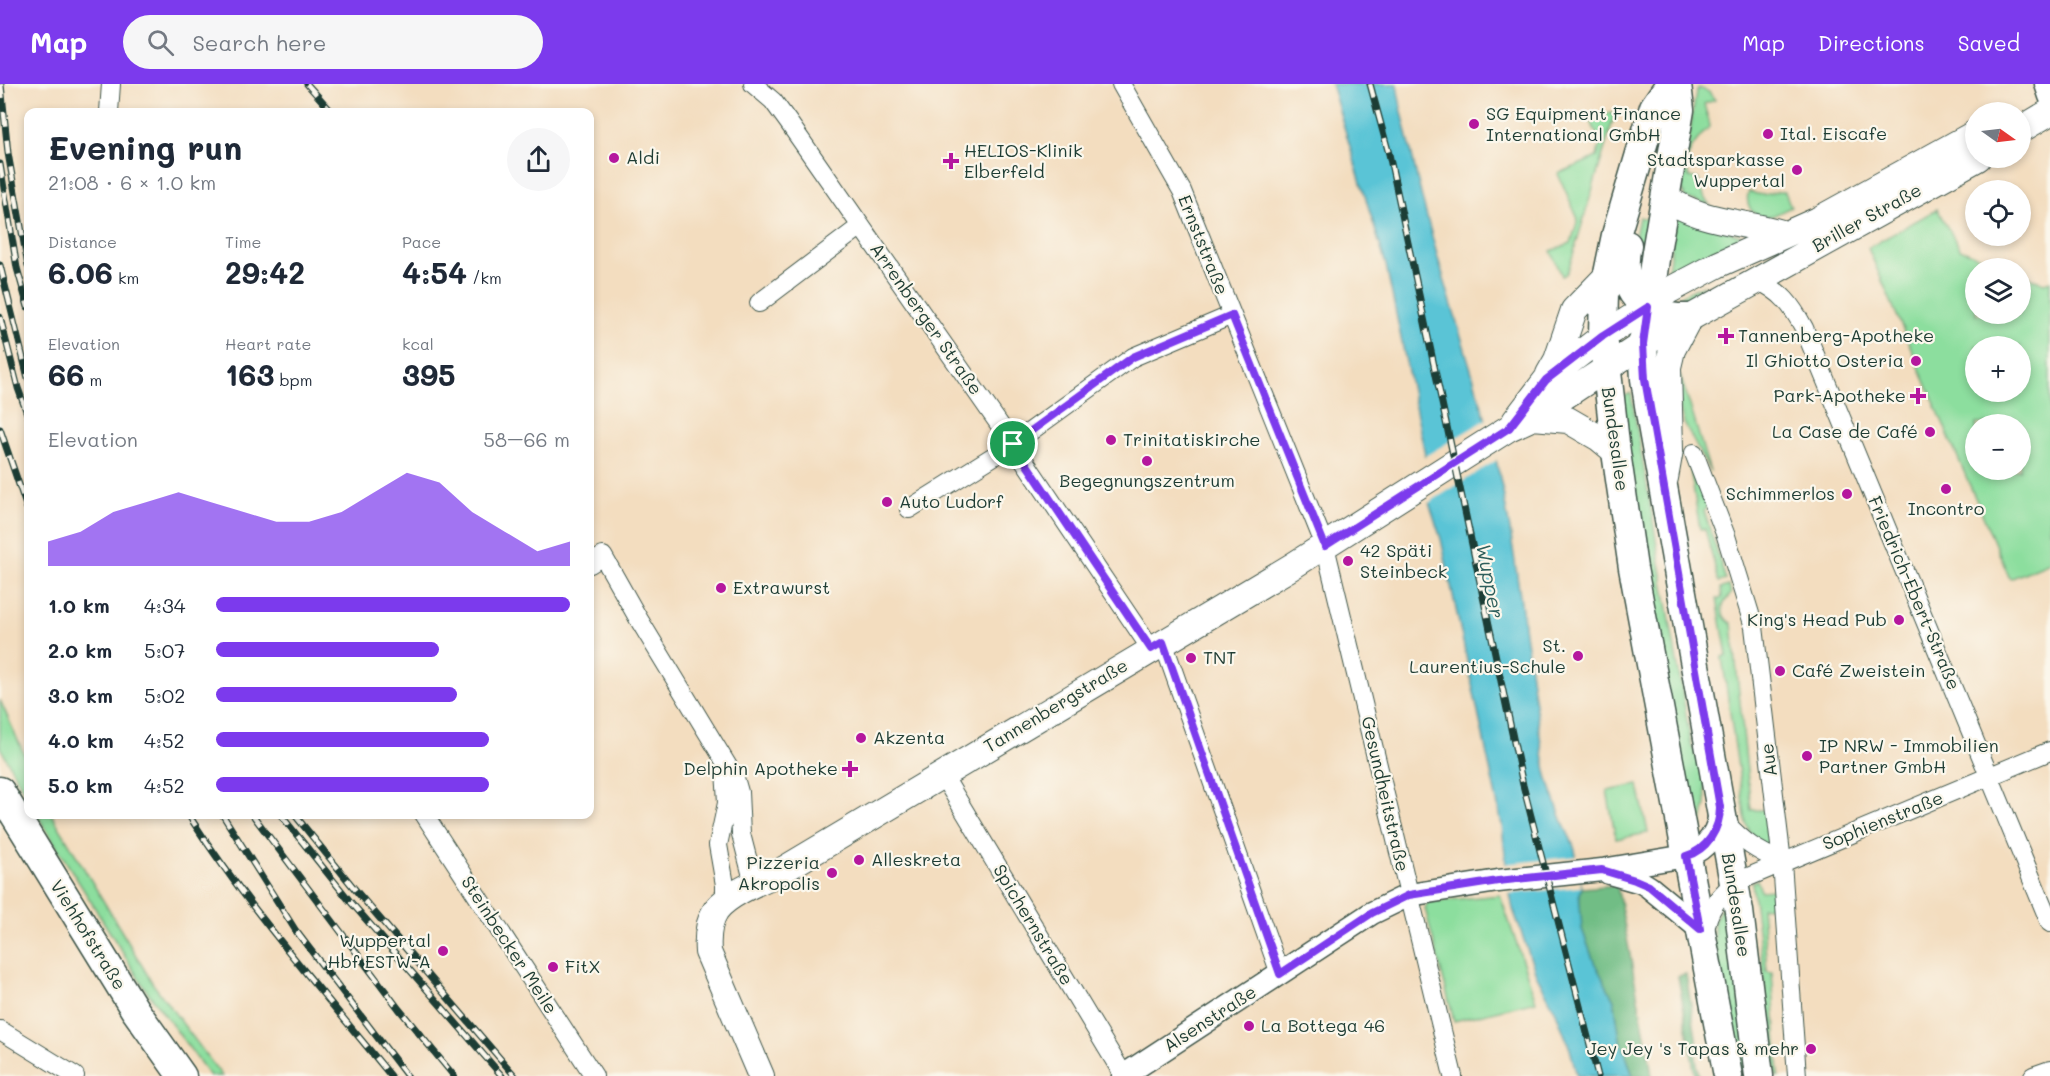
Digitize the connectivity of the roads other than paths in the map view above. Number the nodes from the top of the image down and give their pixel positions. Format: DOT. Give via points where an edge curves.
graph roads {
  1 [pos="111,84"];
  2 [pos="753,84"];
  3 [pos="1121,84"];
  4 [pos="1670,84"];
  5 [pos="1677,84"];
  6 [pos="2046,84"];
  7 [pos="2050,96"];
  8 [pos="109,108"];
  9 [pos="2050,110"];
  10 [pos="2031,114"];
  11 [pos="2031,123"];
  12 [pos="1965,141"];
  13 [pos="1965,162"];
  14 [pos="1635,171"];
  15 [pos="1914,180"];
  16 [pos="1665,197"];
  17 [pos="1637,206"];
  18 [pos="861,226"];
  19 [pos="1785,234"];
  20 [pos="1717,265"];
  21 [pos="1607,276"];
  22 [pos="1757,280"];
  23 [pos="1722,299"];
  24 [pos="759,303"];
  25 [pos="1648,307"];
  26 [pos="1232,315"];
  27 [pos="1689,318"];
  28 [pos="1603,336"];
  29 [pos="1643,344"];
  30 [pos="1606,369"];
  31 [pos="1546,380"];
  32 [pos="1533,417"];
  33 [pos="1500,434"];
  34 [pos="1013,444"];
  35 [pos="1616,452"];
  36 [pos="1694,453"];
  37 [pos="1663,484"];
  38 [pos="909,508"];
  39 [pos="1325,546"];
  40 [pos="594,562"];
  41 [pos="1157,646"];
  42 [pos="2050,751"];
  43 [pos="724,759"];
  44 [pos="942,774"];
  45 [pos="1990,776"];
  46 [pos="0,791"];
  47 [pos="1721,812"];
  48 [pos="427,819"];
  49 [pos="1686,856"];
  50 [pos="1782,862"];
  51 [pos="1591,871"];
  52 [pos="1734,883"];
  53 [pos="754,884"];
  54 [pos="1409,895"];
  55 [pos="725,902"];
  56 [pos="2050,923"];
  57 [pos="1702,937"];
  58 [pos="1280,974"];
  59 [pos="0,1030"];
  60 [pos="47,1069"];
  61 [pos="2050,1070"];
  62 [pos="75,1076"];
  63 [pos="182,1076"];
  64 [pos="594,1076"];
  65 [pos="761,1076"];
  66 [pos="1123,1076"];
  67 [pos="1453,1076"];
  68 [pos="1728,1076"];
  69 [pos="1759,1076"];
  70 [pos="1797,1076"];
  71 [pos="2033,1076"];
  1 -- 8 [label="street"];
  2 -- 18 [label="street, Arrenberger Straße" via="773,101"];
  3 -- 26 [label="street, Ernststraße" via="1182,191"];
  4 -- 14 [label="main road" via="1654,107"];
  5 -- 16 [label="main road" via="1680,110"];
  6 -- 7 [label="street"];
  9 -- 10 [label="main road"];
  9 -- 11 [label="main road"];
  12 -- 15 [label="main road, Briller Straße"];
  13 -- 15 [label="main road, Briller Straße"];
  14 -- 17 [label="main road" via="1642,189"];
  14 -- 21 [label="main road, Bundesallee"];
  15 -- 19 [label="main road, Briller Straße"];
  15 -- 22 [label="main road, Briller Straße"];
  16 -- 17 [label="main road" via="1653,210"];
  16 -- 19 [label="main road" via="1702,216"];
  16 -- 25 [label="main road, Bundesallee"];
  17 -- 25 [label="main road" via="1625,254 1626,280 1635,298"];
  18 -- 24 [label="street"];
  18 -- 34 [label="street, Arrenberger Straße"];
  19 -- 20 [label="main road, Briller Straße"];
  20 -- 23 [label="main road" via="1707,289 1712,296"];
  20 -- 25 [label="main road, Briller Straße" via="1668,291"];
  21 -- 28 [label="main road, Bundesallee"];
  21 -- 31 [label="main road" via="1574,310"];
  22 -- 23 [label="main road, Briller Straße"];
  22 -- 45 [label="street, Friedrich-Ebert-Straße" via="1781,293 1803,328"];
  23 -- 27 [label="main road, Briller Straße"];
  25 -- 27 [label="main road" via="1668,316"];
  25 -- 28 [label="main road, Briller Straße"];
  25 -- 29 [label="main road, Bundesallee"];
  26 -- 34 [label="street" via="1133,357"];
  26 -- 39 [label="street, Ernststraße"];
  27 -- 29 [label="main road, Briller Straße"];
  27 -- 37 [label="main road" via="1672,350 1668,367 1670,450"];
  28 -- 30 [label="main road, Bundesallee"];
  28 -- 31 [label="main road, Briller Straße"];
  29 -- 30 [label="main road, Briller Straße"];
  29 -- 37 [label="main road, Bundesallee"];
  30 -- 32 [label="main road, Briller Straße"];
  30 -- 35 [label="main road, Bundesallee"];
  31 -- 33 [label="main road"];
  32 -- 33 [label="main road, Briller Straße"];
  32 -- 35 [label="main road" via="1568,420"];
  33 -- 39 [label="main road, Tannenbergstraße"];
  34 -- 38 [label="street"];
  34 -- 41 [label="street, Arrenberger Straße"];
  35 -- 49 [label="main road, Bundesallee"];
  36 -- 50 [label="street, Aue" via="1754,627"];
  37 -- 47 [label="main road, Bundesallee"];
  39 -- 41 [label="main road, Tannenbergstraße"];
  39 -- 54 [label="street, Gesundheitstraße"];
  40 -- 43 [label="street" via="603,556"];
  41 -- 44 [label="main road, Tannenbergstraße"];
  41 -- 58 [label="street, Arrenberger Straße"];
  42 -- 45 [label="street, Sophienstraße"];
  43 -- 53 [label="street" via="739,792 741,834"];
  43 -- 55 [label="street" via="727,803 718,845"];
  44 -- 53 [label="main road, Tannenbergstraße"];
  44 -- 66 [label="street, Spichernstraße"];
  45 -- 50 [label="street, Sophienstraße"];
  45 -- 56 [label="street, Friedrich-Ebert-Straße"];
  46 -- 63 [label="main road, Viehhofstraße" via="135,1010"];
  47 -- 49 [label="street, Alsenstraße" via="1704,847"];
  47 -- 50 [label="street" via="1750,846"];
  47 -- 52 [label="main road, Bundesallee"];
  48 -- 64 [label="street, Steinbecker Meile"];
  49 -- 51 [label="street, Alsenstraße"];
  49 -- 57 [label="main road, Bundesallee"];
  50 -- 52 [label="street, Sophienstraße"];
  50 -- 70 [label="street, Aue"];
  51 -- 54 [label="street, Alsenstraße"];
  51 -- 57 [label="street, Alsenstraße" via="1649,886"];
  52 -- 57 [label="street, Sophienstraße" via="1714,902"];
  52 -- 69 [label="main road, Bundesallee"];
  53 -- 55 [label="main road, Tannenbergstraße"];
  54 -- 58 [label="street, Alsenstraße" via="1372,913"];
  54 -- 67 [label="street, Gesundheitstraße"];
  55 -- 65 [label="main road" via="708,931 708,952"];
  57 -- 68 [label="main road, Bundesallee"];
  58 -- 66 [label="street, Alsenstraße"];
  59 -- 60 [label="street"];
  60 -- 62 [label="street"];
  61 -- 71 [label="street"];
}
